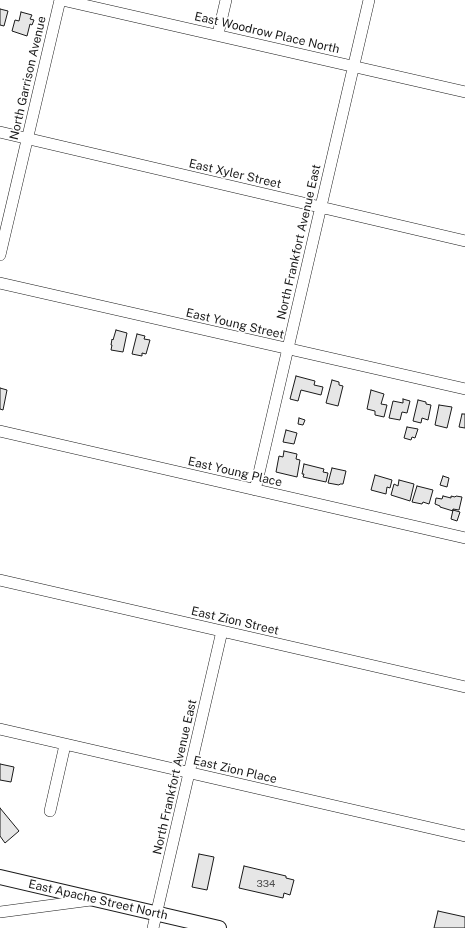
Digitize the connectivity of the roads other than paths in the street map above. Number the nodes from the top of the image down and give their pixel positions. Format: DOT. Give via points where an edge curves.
graph roads {
  1 [pos="61,0"];
  2 [pos="226,0"];
  3 [pos="369,0"];
  4 [pos="90,3"];
  5 [pos="218,34"];
  6 [pos="354,66"];
  7 [pos="465,92"];
  8 [pos="0,132"];
  9 [pos="27,139"];
  10 [pos="320,208"];
  11 [pos="465,241"];
  12 [pos="0,255"];
  13 [pos="0,283"];
  14 [pos="287,349"];
  15 [pos="465,389"];
  16 [pos="0,431"];
  17 [pos="255,490"];
  18 [pos="465,538"];
  19 [pos="0,580"];
  20 [pos="222,631"];
  21 [pos="465,687"];
  22 [pos="0,730"];
  23 [pos="66,745"];
  24 [pos="190,772"];
  25 [pos="50,812"];
  26 [pos="465,836"];
  27 [pos="0,878"];
  28 [pos="94,900"];
  29 [pos="0,912"];
  30 [pos="156,913"];
  31 [pos="153,928"];
  32 [pos="219,928"];
  1 -- 4 [label="street, East Woodrow Place North"];
  1 -- 9 [label="street, North Garrison Avenue"];
  2 -- 5 [label="street"];
  3 -- 6 [label="street, North Frankfort Avenue East"];
  4 -- 5 [label="street, East Woodrow Place North"];
  5 -- 6 [label="street, East Woodrow Place North"];
  6 -- 7 [label="street, East Woodrow Place North"];
  6 -- 10 [label="street, North Frankfort Avenue East"];
  8 -- 9 [label="street, East Xyler Street"];
  9 -- 10 [label="street, East Xyler Street"];
  9 -- 12 [label="street, North Garrison Avenue"];
  10 -- 11 [label="street, East Xyler Street"];
  10 -- 14 [label="street, North Frankfort Avenue East"];
  13 -- 14 [label="street, East Young Street"];
  14 -- 15 [label="street, East Young Street"];
  14 -- 17 [label="street, North Frankfort Avenue East"];
  16 -- 17 [label="street, East Young Place"];
  17 -- 18 [label="street, East Young Place"];
  19 -- 20 [label="street, East Zion Street"];
  20 -- 21 [label="street, East Zion Street"];
  20 -- 24 [label="street, North Frankfort Avenue East"];
  22 -- 23 [label="street, East Zion Place"];
  23 -- 24 [label="street, East Zion Place"];
  23 -- 25 [label="street"];
  24 -- 26 [label="street, East Zion Place"];
  24 -- 30 [label="street, North Frankfort Avenue East"];
  27 -- 28 [label="main road, East Apache Street North"];
  28 -- 29 [label="street"];
  28 -- 30 [label="main road, East Apache Street North"];
  30 -- 31 [label="street, North Frankfort Avenue East"];
  30 -- 32 [label="main road, East Apache Street North"];
}
